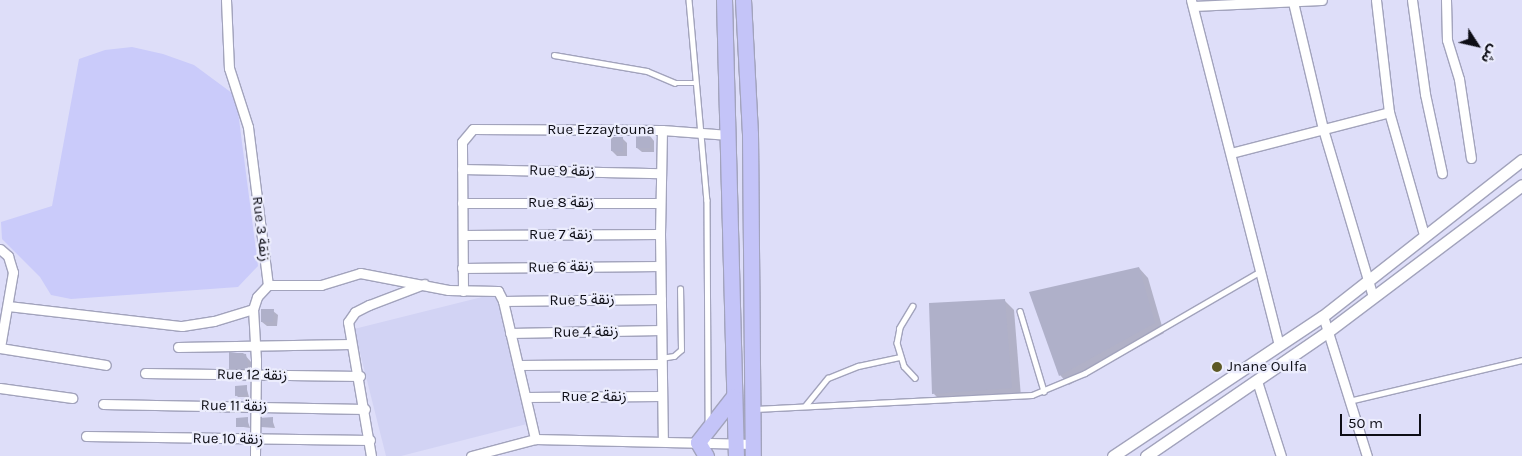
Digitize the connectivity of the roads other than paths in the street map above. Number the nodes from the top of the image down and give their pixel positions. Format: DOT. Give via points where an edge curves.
graph roads {
  1 [pos="226,0"];
  2 [pos="689,0"];
  3 [pos="724,0"];
  4 [pos="743,0"];
  5 [pos="1322,0"];
  6 [pos="1376,0"];
  7 [pos="1412,0"];
  8 [pos="1446,0"];
  9 [pos="1292,2"];
  10 [pos="1192,3"];
  11 [pos="554,55"];
  12 [pos="696,83"];
  13 [pos="1388,112"];
  14 [pos="1324,129"];
  15 [pos="662,130"];
  16 [pos="700,133"];
  17 [pos="729,135"];
  18 [pos="1231,153"];
  19 [pos="1471,158"];
  20 [pos="1522,160"];
  21 [pos="462,169"];
  22 [pos="661,173"];
  23 [pos="1442,173"];
  24 [pos="1522,184"];
  25 [pos="462,203"];
  26 [pos="660,203"];
  27 [pos="660,234"];
  28 [pos="463,235"];
  29 [pos="1424,235"];
  30 [pos="0,249"];
  31 [pos="660,266"];
  32 [pos="462,268"];
  33 [pos="1261,271"];
  34 [pos="1368,282"];
  35 [pos="424,284"];
  36 [pos="268,285"];
  37 [pos="680,289"];
  38 [pos="462,291"];
  39 [pos="1373,297"];
  40 [pos="661,298"];
  41 [pos="504,301"];
  42 [pos="8,306"];
  43 [pos="913,306"];
  44 [pos="252,309"];
  45 [pos="1020,311"];
  46 [pos="1323,316"];
  47 [pos="661,330"];
  48 [pos="1327,332"];
  49 [pos="510,333"];
  50 [pos="351,344"];
  51 [pos="1280,344"];
  52 [pos="256,345"];
  53 [pos="0,347"];
  54 [pos="178,347"];
  55 [pos="900,357"];
  56 [pos="1522,360"];
  57 [pos="662,361"];
  58 [pos="106,365"];
  59 [pos="518,365"];
  60 [pos="145,373"];
  61 [pos="256,376"];
  62 [pos="360,376"];
  63 [pos="915,378"];
  64 [pos="1257,381"];
  65 [pos="0,388"];
  66 [pos="1044,391"];
  67 [pos="661,396"];
  68 [pos="734,396"];
  69 [pos="526,397"];
  70 [pos="72,398"];
  71 [pos="1349,401"];
  72 [pos="103,404"];
  73 [pos="255,406"];
  74 [pos="805,406"];
  75 [pos="365,409"];
  76 [pos="752,409"];
  77 [pos="708,428"];
  78 [pos="86,436"];
  79 [pos="535,439"];
  80 [pos="256,440"];
  81 [pos="370,440"];
  82 [pos="663,440"];
  83 [pos="698,442"];
  84 [pos="736,450"];
  85 [pos="753,450"];
  86 [pos="255,456"];
  87 [pos="371,456"];
  88 [pos="471,456"];
  89 [pos="706,456"];
  90 [pos="1113,456"];
  91 [pos="1146,456"];
  92 [pos="1281,456"];
  93 [pos="1367,456"];
  1 -- 36 [label="street, Rue 3 زنقة" via="229,68 248,127"];
  2 -- 12 [label="lane"];
  3 -- 17 [label="highway"];
  4 -- 76 [label="highway" via="750,134"];
  5 -- 9 [label="street"];
  6 -- 13 [label="street"];
  7 -- 23 [label="street" via="1425,94"];
  8 -- 19 [label="street" via="1447,40 1459,79"];
  9 -- 10 [label="street"];
  9 -- 14 [label="street"];
  10 -- 18 [label="street"];
  11 -- 12 [label="lane" via="647,72 675,82"];
  12 -- 16 [label="lane"];
  13 -- 14 [label="street"];
  13 -- 29 [label="street"];
  14 -- 18 [label="street"];
  14 -- 34 [label="street"];
  15 -- 16 [label="street, Rue Ezzaytouna"];
  15 -- 21 [label="street, Rue Ezzaytouna" via="473,129 462,142"];
  15 -- 22 [label="street"];
  16 -- 17 [label="street, Rue Ezzaytouna"];
  16 -- 77 [label="lane" via="707,200"];
  17 -- 68 [label="highway"];
  18 -- 33 [label="street"];
  20 -- 29 [label="street"];
  21 -- 22 [label="street, Rue 9 زنقة"];
  21 -- 25 [label="street"];
  22 -- 26 [label="street"];
  24 -- 39 [label="street"];
  25 -- 26 [label="street, Rue 8 زنقة"];
  25 -- 28 [label="street"];
  26 -- 27 [label="street"];
  27 -- 28 [label="street, Rue 7 زنقة"];
  27 -- 31 [label="street"];
  28 -- 32 [label="street"];
  29 -- 34 [label="street"];
  30 -- 42 [label="street" via="8,256 13,272"];
  31 -- 32 [label="street, Rue 6 زنقة"];
  31 -- 40 [label="street"];
  32 -- 38 [label="street"];
  33 -- 51 [label="street"];
  33 -- 66 [label="lane" via="1085,373"];
  34 -- 39 [label="street"];
  34 -- 46 [label="street"];
  35 -- 36 [label="street" via="360,273 321,285"];
  35 -- 38 [label="street"];
  35 -- 50 [label="street" via="355,312 348,322"];
  36 -- 44 [label="street"];
  37 -- 57 [label="lane" via="681,350"];
  38 -- 41 [label="street" via="494,289"];
  39 -- 48 [label="street"];
  40 -- 41 [label="street, Rue 5 زنقة"];
  40 -- 47 [label="street"];
  41 -- 49 [label="street"];
  42 -- 44 [label="street" via="182,326 214,321"];
  42 -- 53 [label="street"];
  43 -- 55 [label="lane" via="900,328 897,343"];
  44 -- 52 [label="street"];
  45 -- 66 [label="lane"];
  46 -- 48 [label="street"];
  46 -- 51 [label="street"];
  47 -- 49 [label="street, Rue 4 زنقة"];
  47 -- 57 [label="street"];
  48 -- 64 [label="street"];
  48 -- 71 [label="street"];
  49 -- 59 [label="street"];
  50 -- 52 [label="street"];
  50 -- 62 [label="street"];
  51 -- 90 [label="street"];
  52 -- 54 [label="street"];
  52 -- 61 [label="street"];
  53 -- 58 [label="street"];
  55 -- 63 [label="lane"];
  55 -- 74 [label="lane" via="858,366 828,378"];
  56 -- 71 [label="lane"];
  57 -- 59 [label="street"];
  57 -- 67 [label="street"];
  59 -- 69 [label="street"];
  60 -- 61 [label="street, Rue 12 زنقة"];
  61 -- 62 [label="street, Rue 12 زنقة"];
  61 -- 73 [label="street"];
  62 -- 75 [label="street"];
  64 -- 91 [label="street"];
  64 -- 92 [label="street"];
  65 -- 70 [label="street"];
  66 -- 74 [label="lane" via="1032,395"];
  67 -- 69 [label="street, Rue 2 زنقة"];
  67 -- 82 [label="street"];
  68 -- 77 [label="highway"];
  68 -- 84 [label="highway"];
  69 -- 79 [label="street"];
  71 -- 93 [label="street"];
  72 -- 73 [label="street, Rue 11 زنقة"];
  73 -- 75 [label="street, Rue 11 زنقة"];
  73 -- 80 [label="street"];
  74 -- 76 [label="lane"];
  75 -- 81 [label="street"];
  76 -- 85 [label="highway"];
  77 -- 83 [label="highway"];
  78 -- 80 [label="street, Rue 10 زنقة"];
  79 -- 82 [label="street"];
  79 -- 88 [label="street"];
  80 -- 81 [label="street, Rue 10 زنقة"];
  80 -- 86 [label="street"];
  81 -- 87 [label="street"];
  82 -- 83 [label="street"];
  83 -- 84 [label="street"];
  83 -- 89 [label="highway"];
  84 -- 85 [label="street"];
}
